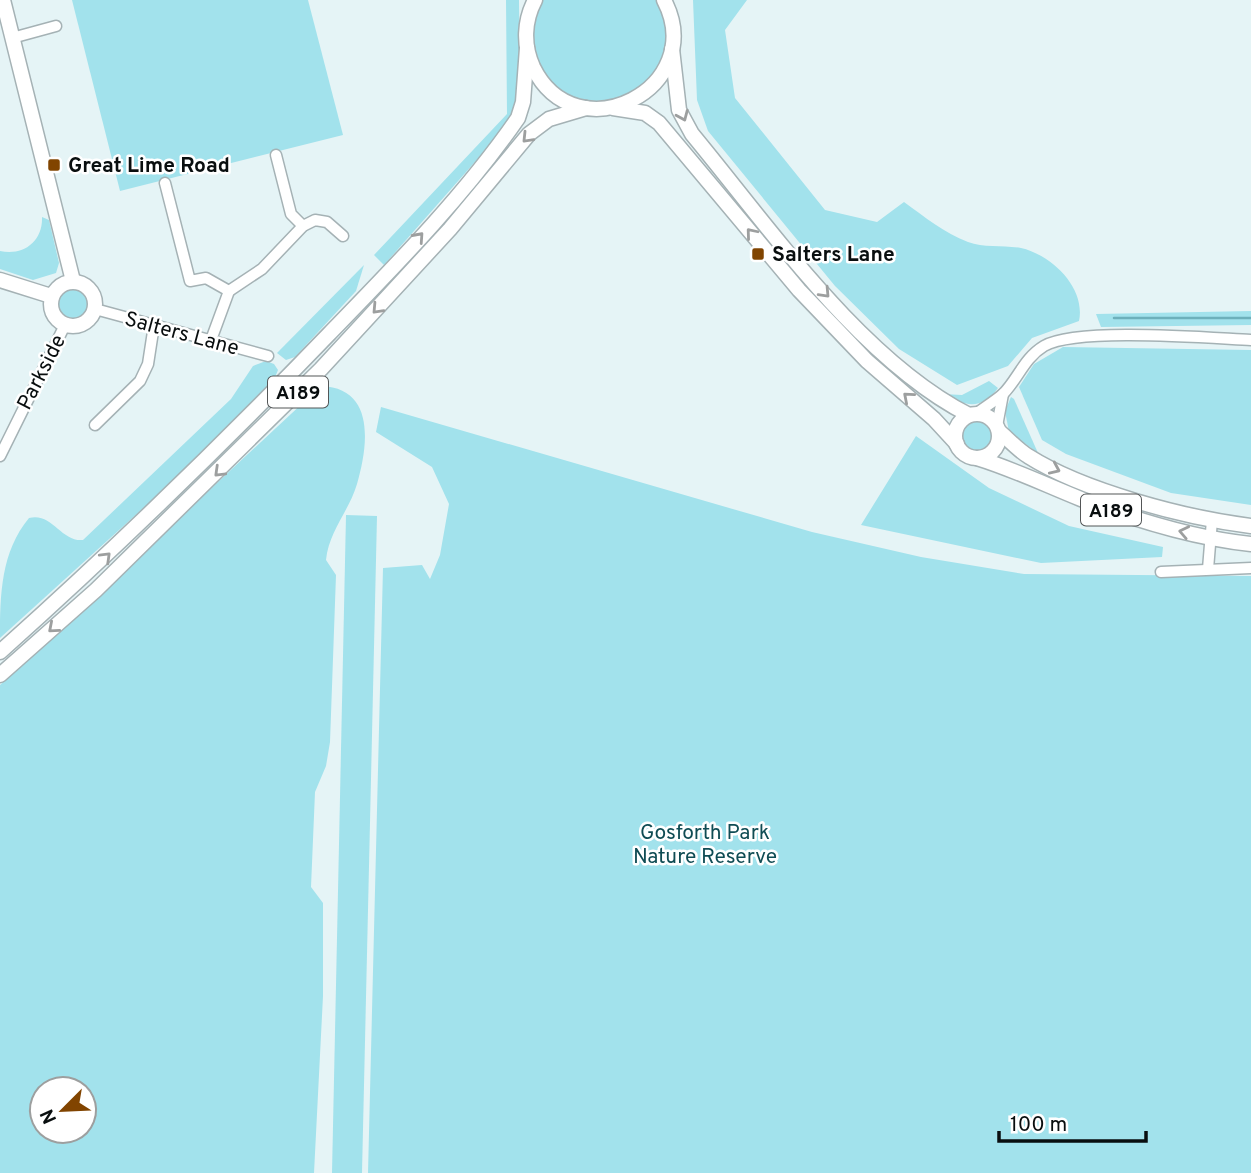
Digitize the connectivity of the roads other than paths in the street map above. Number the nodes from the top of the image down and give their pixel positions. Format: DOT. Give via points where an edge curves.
graph roads {
  1 [pos="3,0"];
  2 [pos="524,0"];
  3 [pos="535,0"];
  4 [pos="664,0"];
  5 [pos="674,0"];
  6 [pos="672,24"];
  7 [pos="56,26"];
  8 [pos="526,30"];
  9 [pos="12,38"];
  10 [pos="527,48"];
  11 [pos="672,49"];
  12 [pos="586,108"];
  13 [pos="612,108"];
  14 [pos="276,155"];
  15 [pos="165,183"];
  16 [pos="303,226"];
  17 [pos="343,236"];
  18 [pos="0,280"];
  19 [pos="73,281"];
  20 [pos="229,291"];
  21 [pos="51,296"];
  22 [pos="95,309"];
  23 [pos="65,325"];
  24 [pos="154,325"];
  25 [pos="211,340"];
  26 [pos="1251,340"];
  27 [pos="268,356"];
  28 [pos="1003,394"];
  29 [pos="973,414"];
  30 [pos="95,425"];
  31 [pos="998,428"];
  32 [pos="957,444"];
  33 [pos="0,456"];
  34 [pos="976,458"];
  35 [pos="1212,520"];
  36 [pos="1251,526"];
  37 [pos="1211,537"];
  38 [pos="1251,544"];
  39 [pos="1251,568"];
  40 [pos="1208,569"];
  41 [pos="1161,572"];
  42 [pos="0,652"];
  43 [pos="0,675"];
  1 -- 9 [label="main road"];
  2 -- 8 [label="main road"];
  3 -- 8 [label="main road, A189"];
  4 -- 6 [label="main road, A189"];
  5 -- 6 [label="main road"];
  6 -- 11 [label="main road, A189"];
  7 -- 9 [label="street"];
  8 -- 10 [label="main road, A189"];
  9 -- 19 [label="main road"];
  10 -- 12 [label="main road, A189" via="543,83 562,99"];
  42 -- 10 [label="main road, A189, one-way" via="218,448 431,224 518,118"];
  11 -- 13 [label="main road, A189" via="663,73 647,92"];
  11 -- 29 [label="main road, A189, one-way" via="679,110 692,134 820,288 879,349 938,399"];
  12 -- 13 [label="main road, A189"];
  12 -- 43 [label="main road, A189, one-way" via="549,120 529,134 450,229 321,369 96,590"];
  32 -- 13 [label="main road, A189, one-way" via="799,290 659,123 645,113"];
  14 -- 16 [label="street" via="291,214"];
  15 -- 20 [label="street" via="190,281 206,278"];
  16 -- 17 [label="street" via="315,220 327,222"];
  16 -- 20 [label="street" via="261,269"];
  18 -- 21 [label="main road"];
  19 -- 21 [label="main road" via="61,284"];
  19 -- 22 [label="main road" via="89,289"];
  20 -- 25 [label="street"];
  21 -- 23 [label="main road" via="52,314"];
  22 -- 23 [label="main road" via="84,324"];
  22 -- 24 [label="street, Salters Lane"];
  23 -- 33 [label="street, Parkside"];
  24 -- 25 [label="street, Salters Lane"];
  24 -- 30 [label="street" via="148,364 140,381"];
  25 -- 27 [label="street, Salters Lane"];
  26 -- 28 [label="street" via="1063,339 1044,346 1023,365"];
  28 -- 29 [label="street"];
  28 -- 31 [label="street"];
  29 -- 31 [label="main road, A189" via="988,416"];
  29 -- 32 [label="main road" via="956,428"];
  31 -- 34 [label="main road" via="995,449"];
  31 -- 35 [label="main road, A189, one-way" via="1027,456 1059,471 1154,506"];
  32 -- 34 [label="main road, A189"];
  37 -- 34 [label="main road, A189, one-way" via="1119,513 1017,470"];
  35 -- 36 [label="main road, A189"];
  35 -- 37 [label="street"];
  37 -- 38 [label="main road, A189"];
  37 -- 40 [label="street"];
  39 -- 40 [label="street"];
  40 -- 41 [label="street"];
}
